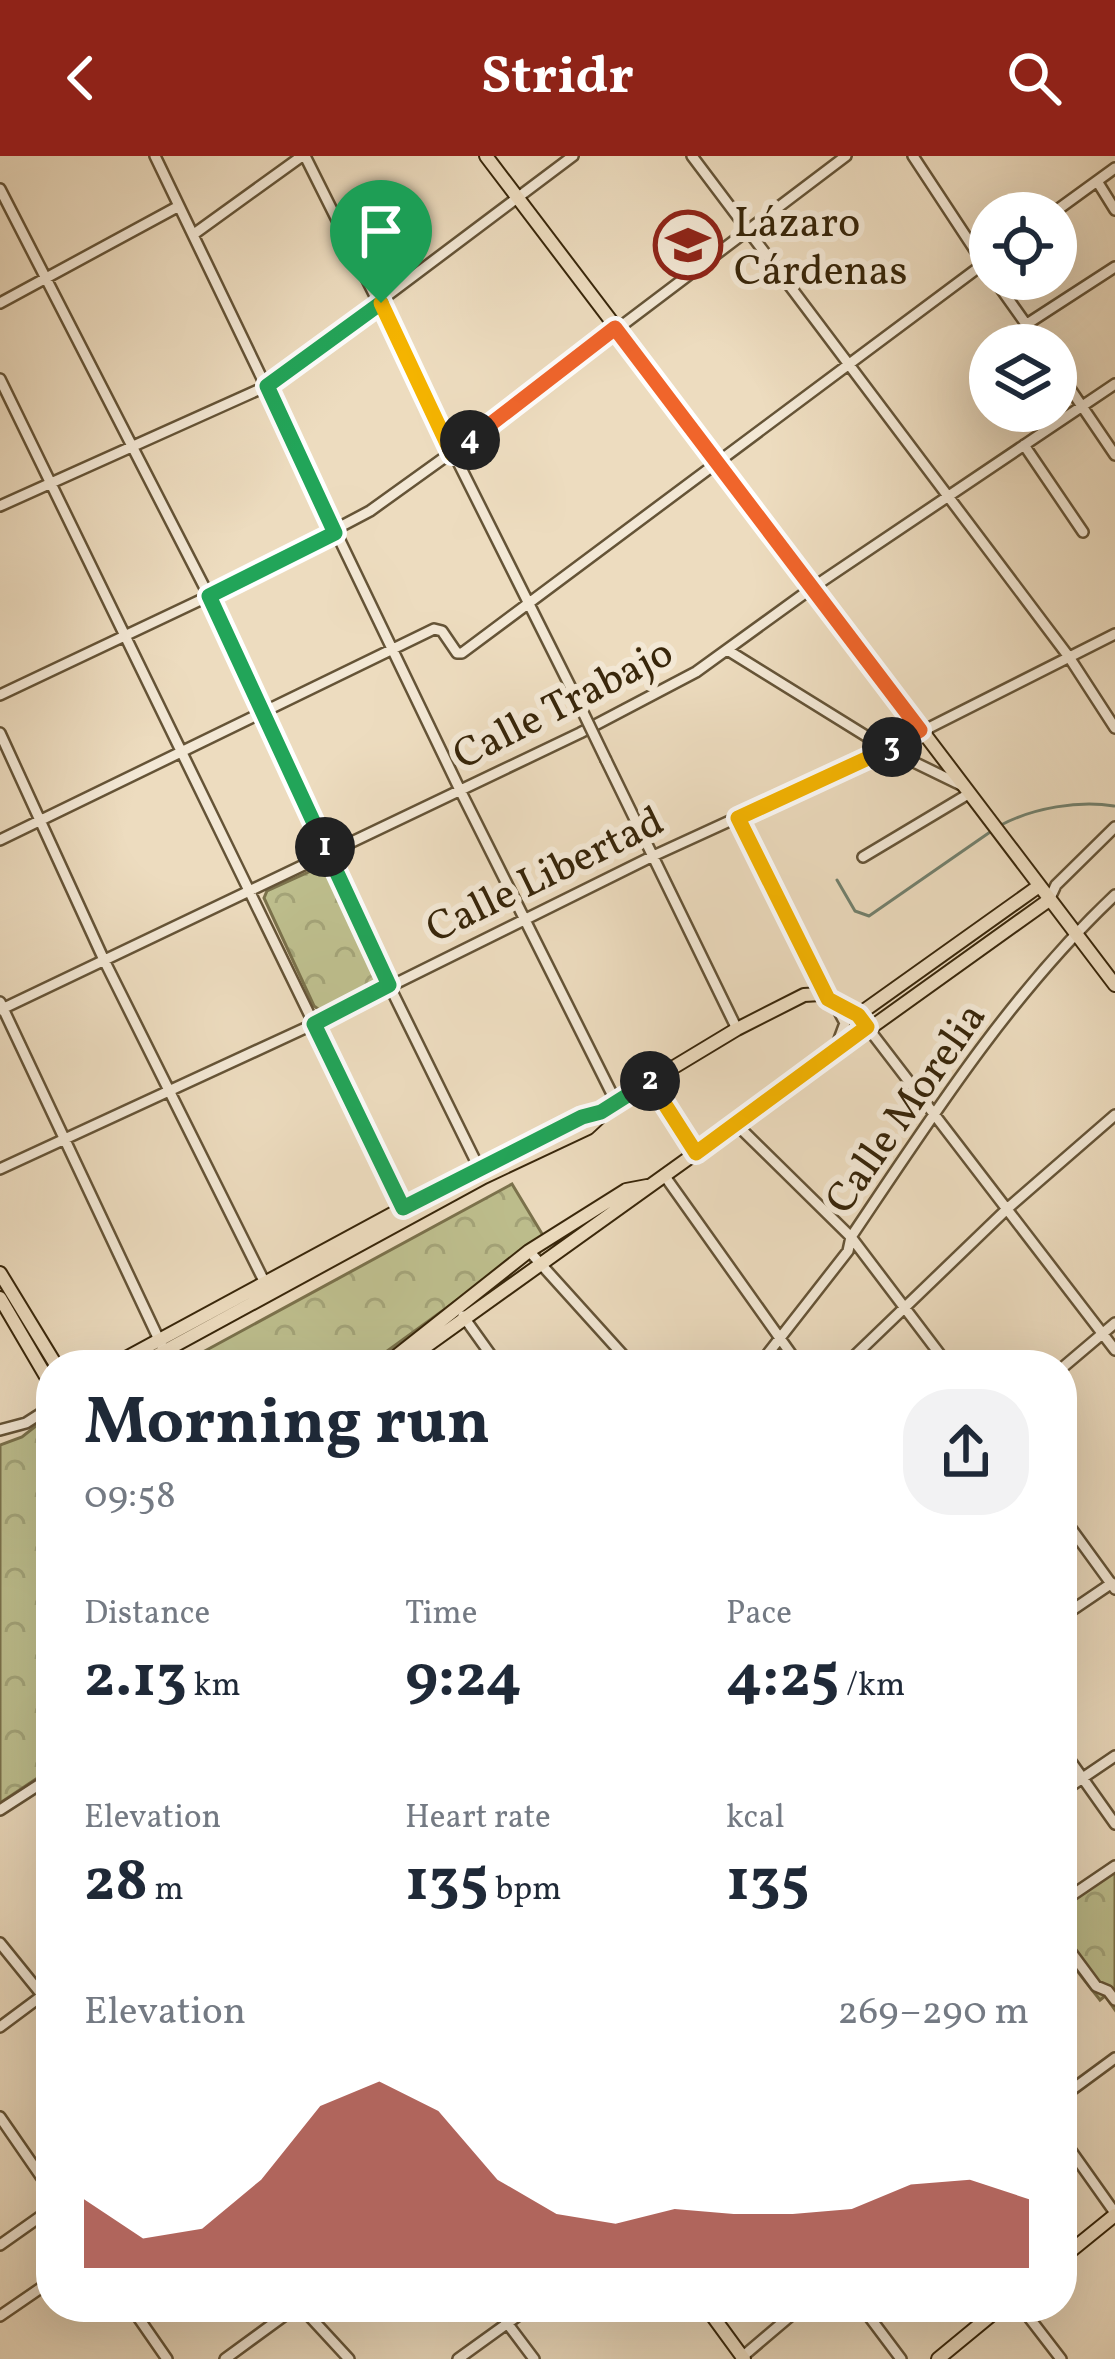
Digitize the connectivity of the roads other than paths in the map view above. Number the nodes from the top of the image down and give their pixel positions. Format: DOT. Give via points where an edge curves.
graph roads {
  1 [pos="155,156"];
  2 [pos="304,156"];
  3 [pos="486,156"];
  4 [pos="573,156"];
  5 [pos="692,156"];
  6 [pos="846,156"];
  7 [pos="913,156"];
  8 [pos="1115,167"];
  9 [pos="1097,181"];
  10 [pos="0,189"];
  11 [pos="1077,196"];
  12 [pos="518,199"];
  13 [pos="179,206"];
  14 [pos="1115,210"];
  15 [pos="748,230"];
  16 [pos="194,234"];
  17 [pos="969,239"];
  18 [pos="1115,266"];
  19 [pos="46,279"];
  20 [pos="969,283"];
  21 [pos="1010,300"];
  22 [pos="0,303"];
  23 [pos="381,303"];
  24 [pos="1027,324"];
  25 [pos="615,328"];
  26 [pos="850,365"];
  27 [pos="0,379"];
  28 [pos="1115,384"];
  29 [pos="267,386"];
  30 [pos="1077,399"];
  31 [pos="1082,406"];
  32 [pos="1024,445"];
  33 [pos="130,447"];
  34 [pos="452,454"];
  35 [pos="1115,455"];
  36 [pos="716,462"];
  37 [pos="50,483"];
  38 [pos="947,496"];
  39 [pos="0,506"];
  40 [pos="1083,532"];
  41 [pos="335,533"];
  42 [pos="812,588"];
  43 [pos="209,596"];
  44 [pos="529,604"];
  45 [pos="1115,634"];
  46 [pos="127,636"];
  47 [pos="392,650"];
  48 [pos="729,651"];
  49 [pos="1069,657"];
  50 [pos="0,695"];
  51 [pos="263,713"];
  52 [pos="1115,728"];
  53 [pos="920,730"];
  54 [pos="0,733"];
  55 [pos="887,749"];
  56 [pos="183,752"];
  57 [pos="460,790"];
  58 [pos="968,790"];
  59 [pos="738,818"];
  60 [pos="41,821"];
  61 [pos="1115,827"];
  62 [pos="0,840"];
  63 [pos="328,854"];
  64 [pos="652,857"];
  65 [pos="862,857"];
  66 [pos="1055,885"];
  67 [pos="1039,886"];
  68 [pos="250,891"];
  69 [pos="1115,896"];
  70 [pos="1048,900"];
  71 [pos="524,920"];
  72 [pos="1075,933"];
  73 [pos="104,960"];
  74 [pos="389,985"];
  75 [pos="1115,985"];
  76 [pos="828,999"];
  77 [pos="1,1007"];
  78 [pos="863,1021"];
  79 [pos="314,1024"];
  80 [pos="737,1029"];
  81 [pos="836,1050"];
  82 [pos="651,1081"];
  83 [pos="169,1090"];
  84 [pos="616,1102"];
  85 [pos="935,1113"];
  86 [pos="1115,1115"];
  87 [pos="735,1123"];
  88 [pos="65,1139"];
  89 [pos="696,1153"];
  90 [pos="0,1169"];
  91 [pos="481,1173"];
  92 [pos="664,1175"];
  93 [pos="648,1185"];
  94 [pos="1008,1208"];
  95 [pos="406,1213"];
  96 [pos="850,1237"];
  97 [pos="530,1251"];
  98 [pos="542,1264"];
  99 [pos="0,1273"];
  100 [pos="268,1289"];
  101 [pos="0,1298"];
  102 [pos="904,1307"];
  103 [pos="461,1313"];
  104 [pos="1115,1323"];
  105 [pos="1103,1333"];
  106 [pos="780,1336"];
  107 [pos="162,1346"];
  108 [pos="47,1350"];
  109 [pos="152,1350"];
  110 [pos="157,1350"];
  111 [pos="407,1350"];
  112 [pos="418,1350"];
  113 [pos="488,1350"];
  114 [pos="619,1350"];
  115 [pos="770,1350"];
  116 [pos="789,1350"];
  117 [pos="860,1350"];
  118 [pos="937,1350"];
  119 [pos="1115,1350"];
  120 [pos="1077,1355"];
  121 [pos="36,1359"];
  122 [pos="36,1417"];
  123 [pos="0,1430"];
  124 [pos="1077,1536"];
  125 [pos="1114,1584"];
  126 [pos="1077,1607"];
  127 [pos="1115,1756"];
  128 [pos="1077,1771"];
  129 [pos="1082,1778"];
  130 [pos="1077,1782"];
  131 [pos="36,1787"];
  132 [pos="0,1810"];
  133 [pos="1115,1824"];
  134 [pos="1115,1866"];
  135 [pos="1077,1892"];
  136 [pos="0,1942"];
  137 [pos="1077,1960"];
  138 [pos="36,1980"];
  139 [pos="1113,1992"];
  140 [pos="36,2000"];
  141 [pos="0,2027"];
  142 [pos="1115,2058"];
  143 [pos="1077,2085"];
  144 [pos="0,2117"];
  145 [pos="1077,2160"];
  146 [pos="36,2170"];
  147 [pos="1115,2214"];
  148 [pos="36,2220"];
  149 [pos="0,2246"];
  150 [pos="1077,2246"];
  151 [pos="36,2292"];
  152 [pos="0,2316"];
  153 [pos="141,2322"];
  154 [pos="278,2322"];
  155 [pos="313,2322"];
  156 [pos="510,2322"];
  157 [pos="717,2322"];
  158 [pos="784,2322"];
  159 [pos="873,2322"];
  160 [pos="983,2322"];
  161 [pos="1033,2322"];
  162 [pos="507,2324"];
  163 [pos="742,2358"];
  164 [pos="167,2359"];
  165 [pos="225,2359"];
  166 [pos="349,2359"];
  167 [pos="458,2359"];
  168 [pos="534,2359"];
  169 [pos="901,2359"];
  170 [pos="938,2359"];
  171 [pos="1061,2359"];
  1 -- 13 [label="street"];
  2 -- 16 [label="street"];
  2 -- 23 [label="street"];
  3 -- 12 [label="main road"];
  4 -- 12 [label="street"];
  5 -- 15 [label="street"];
  6 -- 15 [label="street"];
  7 -- 17 [label="street"];
  8 -- 9 [label="street"];
  9 -- 11 [label="street"];
  9 -- 14 [label="street"];
  10 -- 19 [label="street"];
  12 -- 23 [label="street"];
  12 -- 25 [label="main road"];
  13 -- 16 [label="street"];
  13 -- 19 [label="street"];
  15 -- 25 [label="street"];
  15 -- 26 [label="street"];
  16 -- 29 [label="street"];
  18 -- 24 [label="street"];
  19 -- 22 [label="street"];
  19 -- 33 [label="street"];
  20 -- 26 [label="street"];
  21 -- 24 [label="street"];
  23 -- 29 [label="street"];
  23 -- 34 [label="street"];
  25 -- 34 [label="street"];
  25 -- 36 [label="main road"];
  26 -- 36 [label="street"];
  26 -- 38 [label="street"];
  27 -- 37 [label="street"];
  28 -- 31 [label="street, Calle Trabajo"];
  29 -- 33 [label="street"];
  29 -- 41 [label="street"];
  30 -- 31 [label="street"];
  31 -- 32 [label="street, Calle Trabajo"];
  31 -- 35 [label="street"];
  32 -- 38 [label="street, Calle Trabajo"];
  32 -- 40 [label="street"];
  33 -- 37 [label="street"];
  33 -- 43 [label="street"];
  34 -- 41 [label="street"];
  34 -- 44 [label="street"];
  36 -- 42 [label="main road"];
  36 -- 44 [label="street"];
  37 -- 39 [label="street"];
  37 -- 46 [label="street"];
  38 -- 42 [label="street, Calle Trabajo"];
  38 -- 49 [label="street"];
  41 -- 43 [label="street"];
  41 -- 47 [label="street"];
  42 -- 48 [label="street, Calle Trabajo"];
  42 -- 53 [label="main road"];
  43 -- 46 [label="street"];
  43 -- 51 [label="street"];
  44 -- 47 [label="street" via="462,653 438,628"];
  44 -- 64 [label="street, bridge"];
  45 -- 49 [label="street, Calle Libertad"];
  46 -- 50 [label="street"];
  46 -- 56 [label="street"];
  47 -- 51 [label="street"];
  47 -- 57 [label="street"];
  48 -- 55 [label="street"];
  48 -- 57 [label="street, Calle Trabajo"];
  49 -- 52 [label="street"];
  49 -- 53 [label="street, Calle Libertad"];
  51 -- 56 [label="street"];
  51 -- 63 [label="street"];
  53 -- 55 [label="street, Calle Libertad"];
  53 -- 58 [label="main road"];
  54 -- 60 [label="street"];
  55 -- 58 [label="street"];
  55 -- 59 [label="street, Calle Libertad"];
  56 -- 60 [label="street"];
  56 -- 68 [label="street"];
  57 -- 63 [label="street, Calle Trabajo"];
  57 -- 71 [label="street"];
  58 -- 65 [label="street"];
  58 -- 67 [label="main road"];
  59 -- 64 [label="street, Calle Libertad"];
  59 -- 76 [label="street"];
  60 -- 62 [label="street"];
  60 -- 73 [label="street"];
  61 -- 66 [label="street"];
  63 -- 68 [label="street, Calle Trabajo"];
  63 -- 74 [label="street"];
  64 -- 71 [label="street, Calle Libertad"];
  64 -- 80 [label="street"];
  66 -- 67 [label="street"];
  66 -- 70 [label="street"];
  67 -- 70 [label="main road"];
  67 -- 78 [label="main road"];
  68 -- 73 [label="street, Calle Trabajo"];
  68 -- 79 [label="street"];
  69 -- 72 [label="street, Calle Morelia"];
  70 -- 72 [label="main road"];
  70 -- 78 [label="main road"];
  71 -- 74 [label="street, Calle Libertad"];
  71 -- 84 [label="street"];
  72 -- 75 [label="main road"];
  72 -- 85 [label="street, Calle Morelia"];
  73 -- 77 [label="street, Calle Trabajo"];
  73 -- 83 [label="street"];
  74 -- 79 [label="street, Calle Libertad"];
  74 -- 91 [label="street"];
  76 -- 78 [label="main road"];
  76 -- 80 [label="main road" via="804,995"];
  76 -- 81 [label="street" via="845,1023"];
  77 -- 88 [label="street"];
  78 -- 81 [label="main road"];
  78 -- 85 [label="street"];
  79 -- 83 [label="street, Calle Libertad"];
  79 -- 95 [label="street"];
  80 -- 82 [label="main road"];
  81 -- 87 [label="main road"];
  82 -- 84 [label="main road"];
  82 -- 89 [label="main road"];
  83 -- 88 [label="street, Calle Libertad"];
  83 -- 100 [label="street"];
  84 -- 91 [label="main road" via="588,1128"];
  85 -- 94 [label="street"];
  85 -- 96 [label="street, Calle Morelia"];
  86 -- 94 [label="street"];
  87 -- 89 [label="main road"];
  87 -- 96 [label="street"];
  88 -- 90 [label="street, Calle Libertad"];
  88 -- 107 [label="street"];
  89 -- 92 [label="main road"];
  91 -- 95 [label="main road"];
  92 -- 93 [label="main road"];
  92 -- 106 [label="street"];
  93 -- 97 [label="main road" via="626,1190"];
  93 -- 98 [label="main road"];
  94 -- 102 [label="street"];
  94 -- 105 [label="street"];
  95 -- 100 [label="main road"];
  96 -- 102 [label="street"];
  96 -- 106 [label="street, Calle Morelia"];
  97 -- 98 [label="street"];
  97 -- 103 [label="main road"];
  98 -- 103 [label="main road"];
  98 -- 114 [label="street"];
  99 -- 108 [label="main road"];
  100 -- 107 [label="main road"];
  101 -- 121 [label="main road"];
  102 -- 117 [label="street"];
  102 -- 118 [label="street"];
  103 -- 111 [label="main road"];
  103 -- 112 [label="main road"];
  103 -- 113 [label="street"];
  104 -- 105 [label="street"];
  105 -- 119 [label="street"];
  105 -- 120 [label="street"];
  106 -- 115 [label="street, Calle Morelia"];
  106 -- 116 [label="street"];
  107 -- 109 [label="main road"];
  107 -- 110 [label="main road"];
  122 -- 123 [label="street"];
  124 -- 125 [label="street"];
  125 -- 126 [label="street"];
  127 -- 129 [label="street"];
  128 -- 129 [label="street"];
  129 -- 130 [label="street"];
  129 -- 133 [label="street"];
  131 -- 132 [label="street"];
  134 -- 135 [label="street"];
  136 -- 138 [label="street"];
  137 -- 139 [label="street" via="1096,1986"];
  140 -- 141 [label="street"];
  142 -- 143 [label="street"];
  144 -- 146 [label="street"];
  145 -- 147 [label="street"];
  147 -- 150 [label="main road"];
  148 -- 149 [label="street"];
  151 -- 152 [label="street"];
  153 -- 164 [label="street"];
  154 -- 165 [label="street"];
  155 -- 166 [label="street"];
  156 -- 162 [label="street"];
  157 -- 163 [label="main road"];
  158 -- 163 [label="street"];
  159 -- 169 [label="street"];
  160 -- 170 [label="main road"];
  161 -- 171 [label="street"];
  162 -- 167 [label="street"];
  162 -- 168 [label="street"];
}
